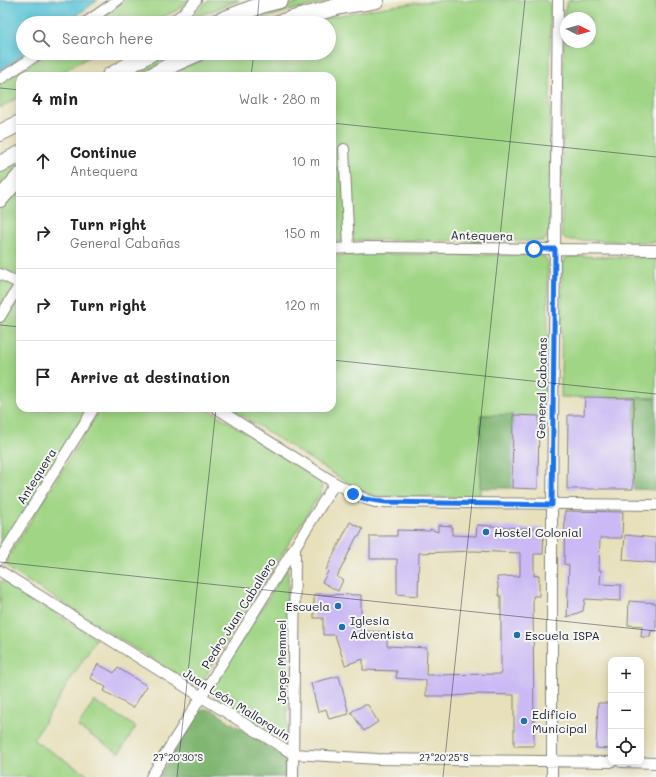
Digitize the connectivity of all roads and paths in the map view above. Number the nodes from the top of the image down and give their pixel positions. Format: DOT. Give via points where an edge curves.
graph roads {
  1 [pos="118,0"];
  2 [pos="196,0"];
  3 [pos="280,0"];
  4 [pos="376,0"];
  5 [pos="558,0"];
  6 [pos="95,16"];
  7 [pos="180,16"];
  8 [pos="233,16"];
  9 [pos="304,16"];
  10 [pos="29,60"];
  11 [pos="139,60"];
  12 [pos="182,60"];
  13 [pos="117,72"];
  14 [pos="159,72"];
  15 [pos="0,79"];
  16 [pos="16,125"];
  17 [pos="0,133"];
  18 [pos="344,149"];
  19 [pos="16,156"];
  20 [pos="0,164"];
  21 [pos="16,181"];
  22 [pos="0,199"];
  23 [pos="349,248"];
  24 [pos="336,249"];
  25 [pos="555,249"];
  26 [pos="656,250"];
  27 [pos="0,274"];
  28 [pos="16,282"];
  29 [pos="16,291"];
  30 [pos="0,317"];
  31 [pos="91,412"];
  32 [pos="222,412"];
  33 [pos="335,483"];
  34 [pos="552,505"];
  35 [pos="656,505"];
  36 [pos="295,548"];
  37 [pos="0,558"];
  38 [pos="0,571"];
  39 [pos="201,697"];
  40 [pos="293,754"];
  41 [pos="552,760"];
  42 [pos="608,762"];
  43 [pos="644,763"];
  44 [pos="656,763"];
  45 [pos="151,777"];
  46 [pos="293,777"];
  47 [pos="552,777"];
  1 -- 6 [label="street"];
  2 -- 7 [label="street"];
  3 -- 8 [label="main road"];
  4 -- 9 [label="main road"];
  5 -- 25 [label="street, General Cabañas"];
  10 -- 15 [label="street"];
  11 -- 13 [label="main road"];
  12 -- 14 [label="main road"];
  16 -- 17 [label="main road"];
  18 -- 23 [label="street"];
  19 -- 20 [label="main road"];
  21 -- 22 [label="main road"];
  23 -- 24 [label="street, Antequera"];
  23 -- 25 [label="street, Antequera"];
  25 -- 26 [label="street, Antequera"];
  25 -- 34 [label="street, General Cabañas"];
  27 -- 28 [label="street"];
  29 -- 30 [label="street"];
  31 -- 37 [label="street, Antequera"];
  32 -- 33 [label="street"];
  33 -- 34 [label="street" via="375,502"];
  33 -- 36 [label="street, Pedro Juan Caballero"];
  34 -- 35 [label="street"];
  34 -- 41 [label="street, General Cabañas"];
  36 -- 39 [label="street, Pedro Juan Caballero"];
  36 -- 40 [label="street, Jorge Memmel"];
  38 -- 39 [label="street, Juan León Mallorquín"];
  39 -- 40 [label="street, Juan León Mallorquín"];
  39 -- 45 [label="street, Pedro Juan Caballero"];
  40 -- 41 [label="street, Juan León Mallorquín" via="378,759"];
  40 -- 46 [label="street, Jorge Memmel"];
  41 -- 42 [label="street, Juan León Mallorquín"];
  41 -- 47 [label="street, General Cabañas"];
  43 -- 44 [label="street"];
}
